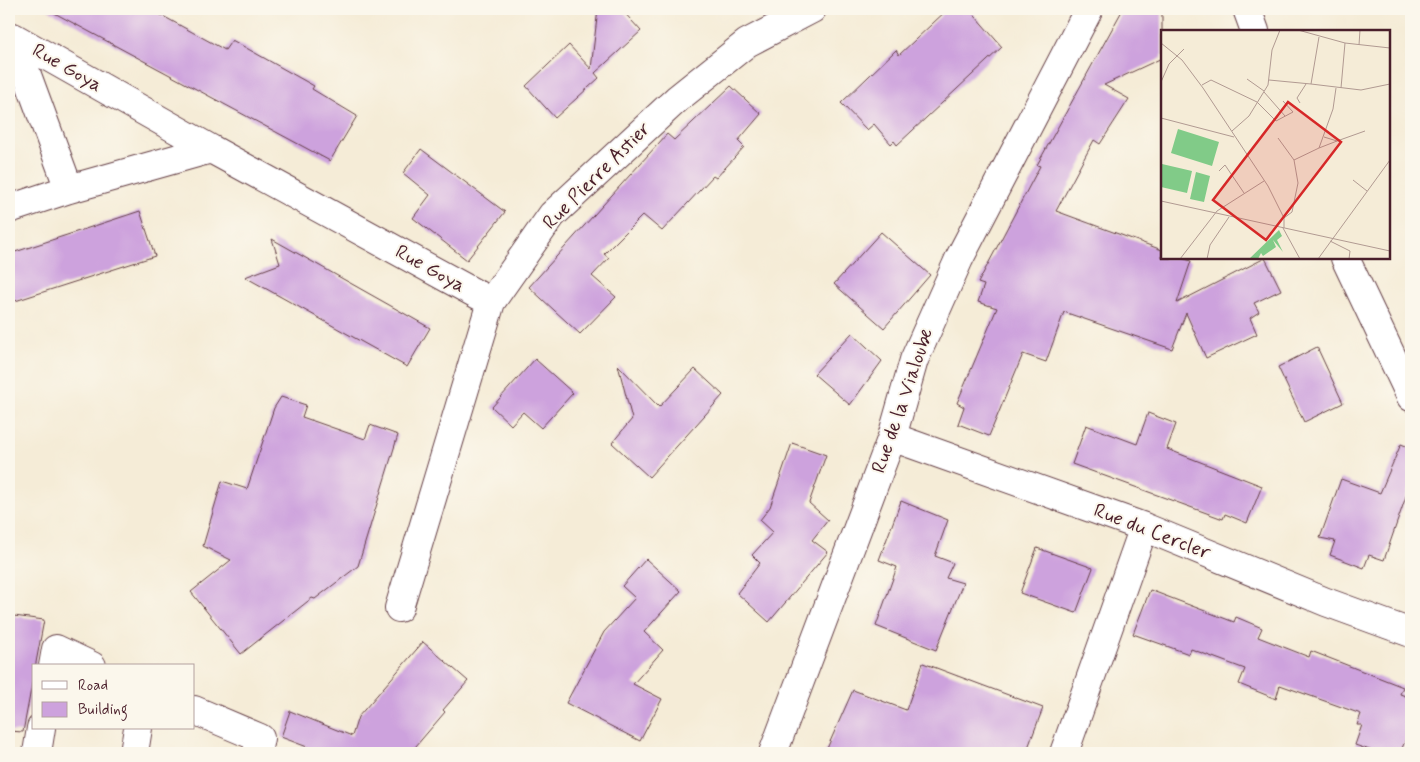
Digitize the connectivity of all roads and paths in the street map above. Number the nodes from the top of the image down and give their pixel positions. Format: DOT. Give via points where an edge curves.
graph roads {
  1 [pos="812,9"];
  2 [pos="1089,9"];
  3 [pos="1247,9"];
  4 [pos="1255,30"];
  5 [pos="11,36"];
  6 [pos="211,149"];
  7 [pos="69,189"];
  8 [pos="9,209"];
  9 [pos="1344,259"];
  10 [pos="491,302"];
  11 [pos="1411,397"];
  12 [pos="892,437"];
  13 [pos="1144,527"];
  14 [pos="398,608"];
  15 [pos="1411,633"];
  16 [pos="53,664"];
  17 [pos="88,664"];
  18 [pos="195,711"];
  19 [pos="41,730"];
  20 [pos="138,730"];
  21 [pos="259,745"];
  22 [pos="36,753"];
  23 [pos="134,753"];
  24 [pos="773,753"];
  25 [pos="1064,753"];
  1 -- 10 [label="street, Rue Pierre Astier" via="747,43 677,98 552,216"];
  2 -- 12 [label="street, Rue de la Vialoube" via="959,259 914,360"];
  3 -- 4 [label="street"];
  5 -- 6 [label="street, Rue Goya"];
  5 -- 7 [label="street, Rue Goya"];
  6 -- 7 [label="street"];
  6 -- 10 [label="street, Rue Goya"];
  7 -- 8 [label="street"];
  9 -- 11 [label="street"];
  10 -- 14 [label="street, Rue Pierre Astier"];
  12 -- 13 [label="street, Rue du Cercler"];
  12 -- 24 [label="street, Rue de la Vialoube"];
  13 -- 15 [label="street, Rue du Cercler" via="1326,602"];
  13 -- 25 [label="street"];
  16 -- 17 [label="street" via="56,650"];
  18 -- 21 [label="street"];
  19 -- 22 [label="street"];
  20 -- 23 [label="street"];
}
